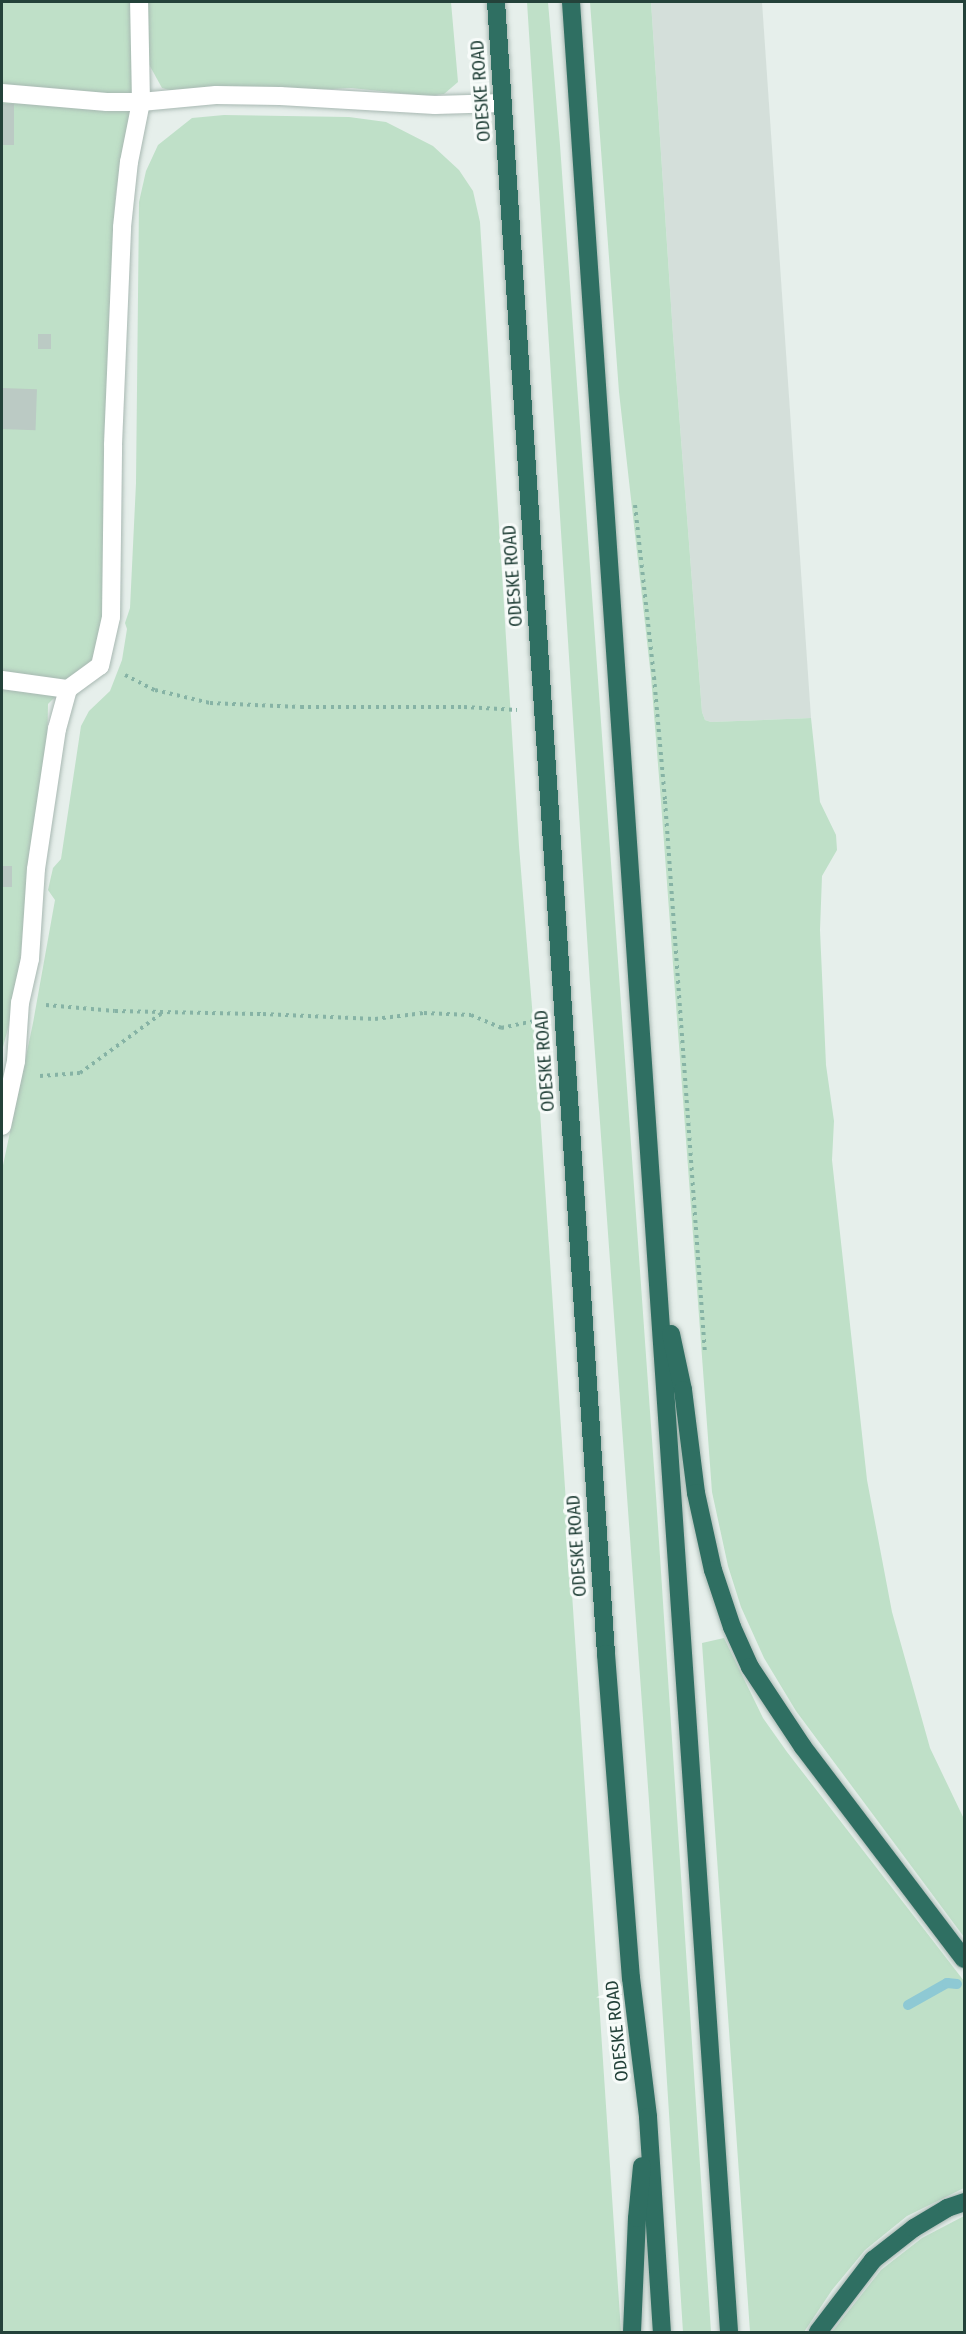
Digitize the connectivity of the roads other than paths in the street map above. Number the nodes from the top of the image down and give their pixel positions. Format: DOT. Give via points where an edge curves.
graph roads {
  1 [pos="139,2"];
  2 [pos="496,2"];
  3 [pos="570,2"];
  4 [pos="2,93"];
  5 [pos="141,102"];
  6 [pos="503,103"];
  7 [pos="2,680"];
  8 [pos="68,688"];
  9 [pos="10,1065"];
  10 [pos="2,1126"];
  11 [pos="657,1263"];
  12 [pos="964,1959"];
  13 [pos="648,2117"];
  14 [pos="964,2202"];
  15 [pos="632,2332"];
  16 [pos="662,2332"];
  17 [pos="729,2332"];
  18 [pos="818,2332"];
  1 -- 5 [label="lane"];
  2 -- 6 [label="highway, ODESKE ROAD"];
  3 -- 11 [label="highway"];
  4 -- 5 [label="lane"];
  5 -- 6 [label="lane" via="237,95 435,105"];
  5 -- 8 [label="lane" via="122,227 111,617 100,666"];
  6 -- 13 [label="highway, ODESKE ROAD" via="606,1654 632,1978"];
  7 -- 8 [label="lane"];
  8 -- 9 [label="lane" via="57,729 36,869 30,959"];
  9 -- 10 [label="lane"];
  11 -- 12 [label="highway" via="712,1570 732,1627 750,1666 791,1730"];
  11 -- 17 [label="highway"];
  13 -- 15 [label="highway" via="637,2218"];
  13 -- 16 [label="highway"];
  14 -- 18 [label="highway" via="914,2228 873,2260"];
}
